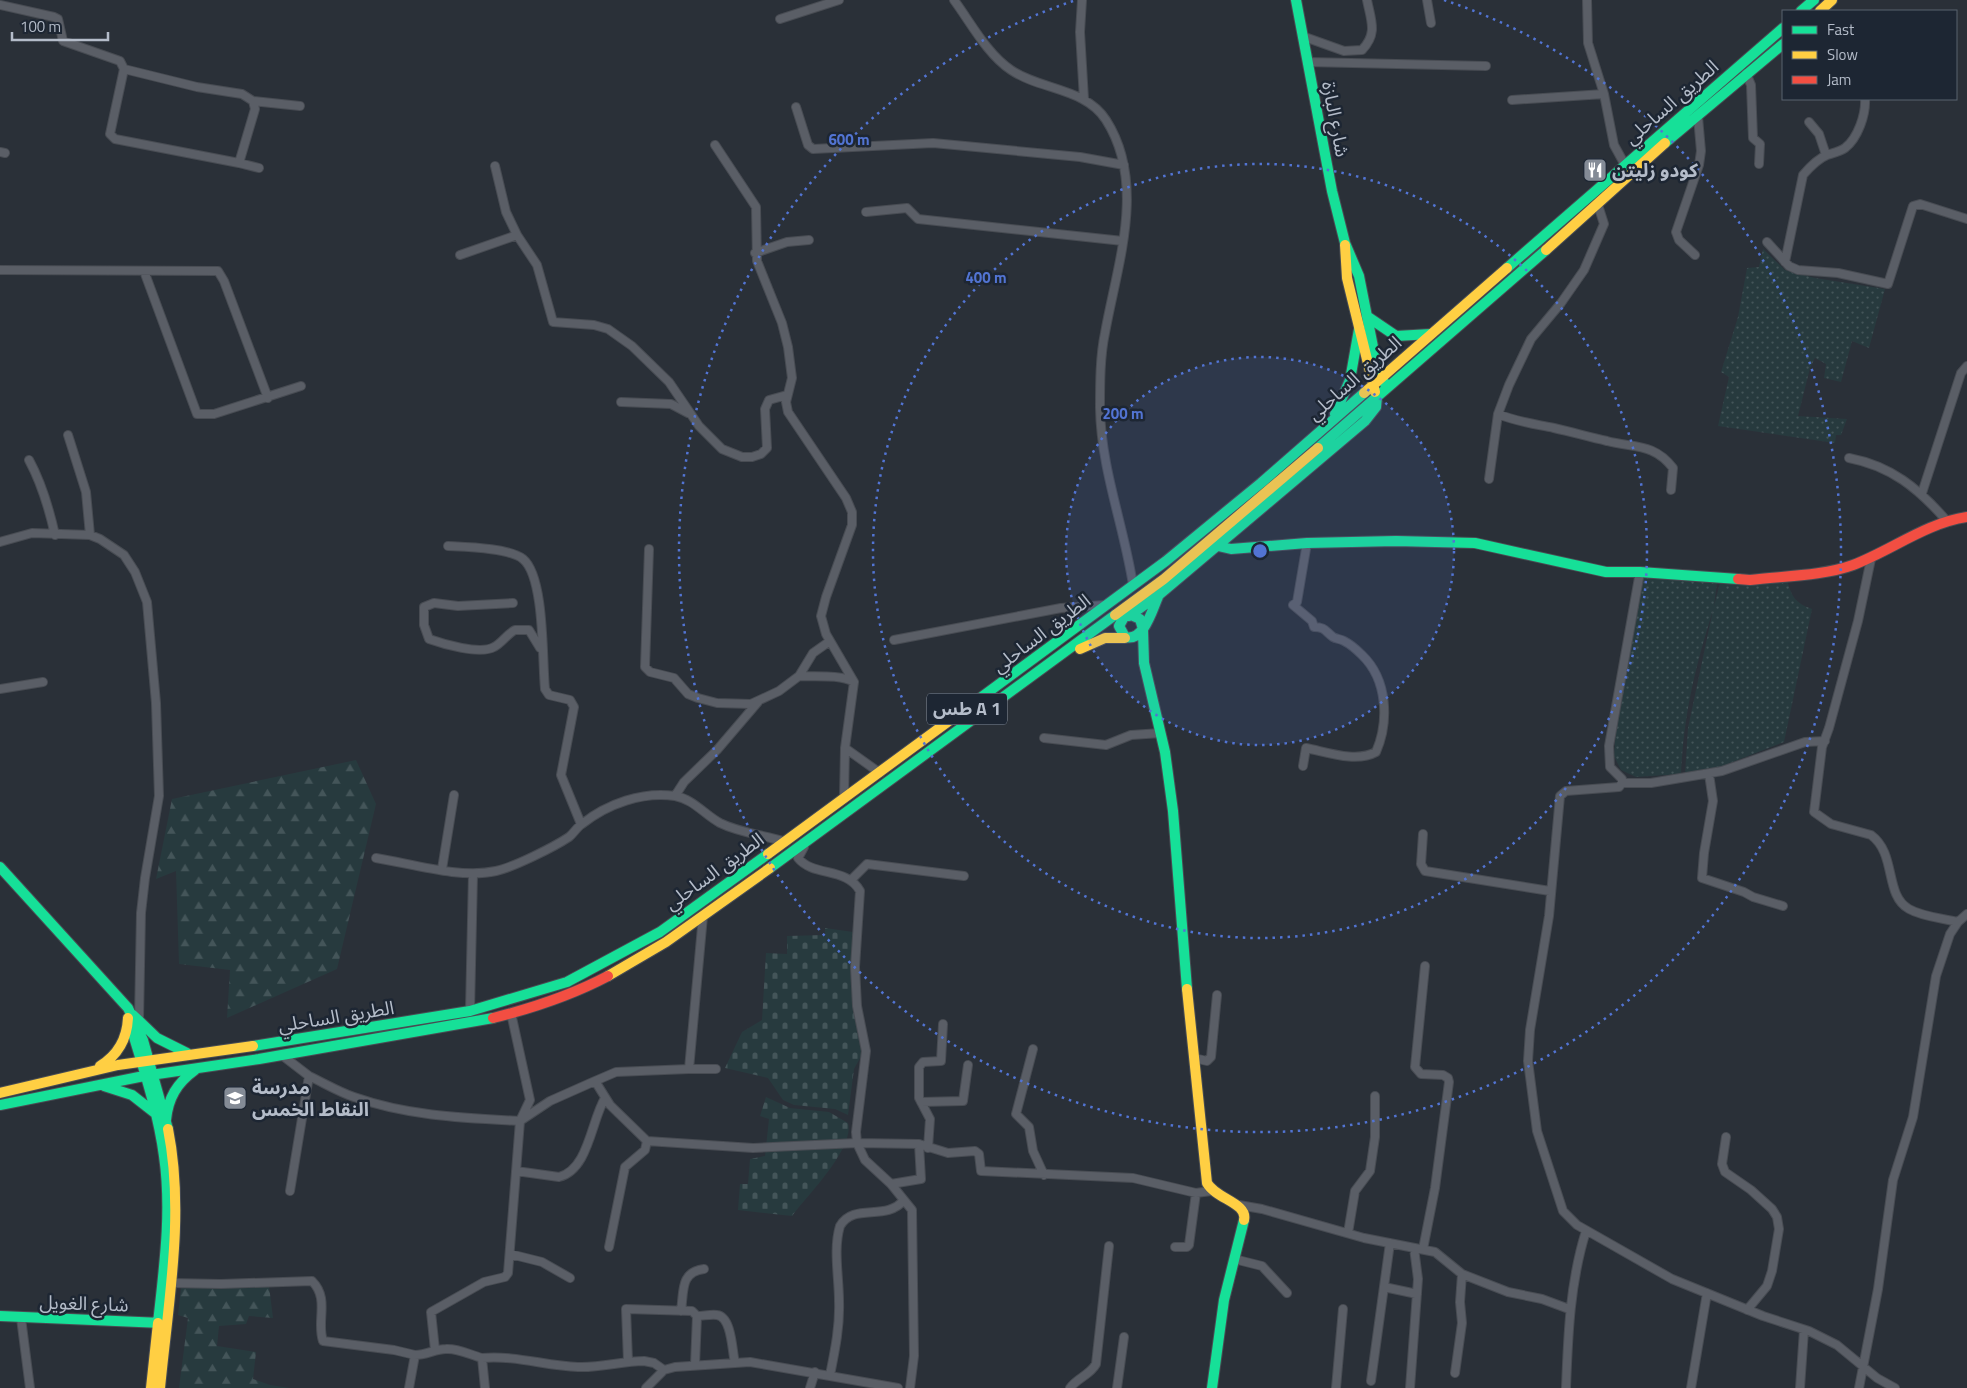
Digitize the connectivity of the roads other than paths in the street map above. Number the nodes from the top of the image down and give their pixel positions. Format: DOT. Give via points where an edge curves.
graph roads {
  1 [pos="839,0"];
  2 [pos="954,0"];
  3 [pos="1082,0"];
  4 [pos="1296,0"];
  5 [pos="1367,0"];
  6 [pos="1427,0"];
  7 [pos="1587,0"];
  8 [pos="1814,0"];
  9 [pos="1832,0"];
  10 [pos="0,5"];
  11 [pos="1803,10"];
  12 [pos="1821,10"];
  13 [pos="780,19"];
  14 [pos="1431,23"];
  15 [pos="1782,29"];
  16 [pos="1302,36"];
  17 [pos="1782,45"];
  18 [pos="1307,62"];
  19 [pos="1740,65"];
  20 [pos="1486,66"];
  21 [pos="124,68"];
  22 [pos="1748,75"];
  23 [pos="1604,94"];
  24 [pos="1084,99"];
  25 [pos="1512,100"];
  26 [pos="1864,100"];
  27 [pos="253,101"];
  28 [pos="300,106"];
  29 [pos="796,107"];
  30 [pos="1698,117"];
  31 [pos="1677,119"];
  32 [pos="1809,122"];
  33 [pos="1684,128"];
  34 [pos="715,145"];
  35 [pos="1826,155"];
  36 [pos="239,163"];
  37 [pos="1124,164"];
  38 [pos="1625,164"];
  39 [pos="1759,164"];
  40 [pos="496,166"];
  41 [pos="259,168"];
  42 [pos="1598,204"];
  43 [pos="866,212"];
  44 [pos="1967,219"];
  45 [pos="517,235"];
  46 [pos="809,240"];
  47 [pos="1123,241"];
  48 [pos="1767,242"];
  49 [pos="1345,243"];
  50 [pos="756,253"];
  51 [pos="460,255"];
  52 [pos="1695,255"];
  53 [pos="1786,262"];
  54 [pos="0,270"];
  55 [pos="144,270"];
  56 [pos="1368,317"];
  57 [pos="1359,329"];
  58 [pos="1432,334"];
  59 [pos="1967,366"];
  60 [pos="1381,377"];
  61 [pos="1372,385"];
  62 [pos="300,386"];
  63 [pos="1387,388"];
  64 [pos="788,395"];
  65 [pos="1377,396"];
  66 [pos="268,398"];
  67 [pos="621,402"];
  68 [pos="1498,414"];
  69 [pos="692,415"];
  70 [pos="1333,419"];
  71 [pos="68,435"];
  72 [pos="1849,458"];
  73 [pos="29,460"];
  74 [pos="1489,478"];
  75 [pos="1672,490"];
  76 [pos="1922,493"];
  77 [pos="1967,517"];
  78 [pos="1946,520"];
  79 [pos="1236,531"];
  80 [pos="55,535"];
  81 [pos="90,535"];
  82 [pos="0,542"];
  83 [pos="1307,543"];
  84 [pos="448,546"];
  85 [pos="1218,546"];
  86 [pos="1244,547"];
  87 [pos="649,549"];
  88 [pos="1871,559"];
  89 [pos="1640,572"];
  90 [pos="1134,586"];
  91 [pos="1160,594"];
  92 [pos="513,603"];
  93 [pos="1107,605"];
  94 [pos="1128,616"];
  95 [pos="1143,630"];
  96 [pos="1126,638"];
  97 [pos="894,640"];
  98 [pos="830,642"];
  99 [pos="542,652"];
  100 [pos="1048,664"];
  101 [pos="1144,664"];
  102 [pos="799,676"];
  103 [pos="43,682"];
  104 [pos="854,682"];
  105 [pos="0,689"];
  106 [pos="758,702"];
  107 [pos="1161,733"];
  108 [pos="1044,738"];
  109 [pos="1824,741"];
  110 [pos="845,748"];
  111 [pos="1303,766"];
  112 [pos="880,773"];
  113 [pos="1709,774"];
  114 [pos="1622,783"];
  115 [pos="454,795"];
  116 [pos="675,796"];
  117 [pos="844,799"];
  118 [pos="581,824"];
  119 [pos="1423,834"];
  120 [pos="786,842"];
  121 [pos="805,843"];
  122 [pos="376,858"];
  123 [pos="0,867"];
  124 [pos="442,869"];
  125 [pos="473,874"];
  126 [pos="964,876"];
  127 [pos="852,879"];
  128 [pos="1550,891"];
  129 [pos="1783,906"];
  130 [pos="1967,914"];
  131 [pos="703,916"];
  132 [pos="1958,922"];
  133 [pos="1425,966"];
  134 [pos="1217,995"];
  135 [pos="470,1011"];
  136 [pos="512,1013"];
  137 [pos="133,1018"];
  138 [pos="943,1024"];
  139 [pos="1033,1049"];
  140 [pos="190,1054"];
  141 [pos="282,1055"];
  142 [pos="1194,1058"];
  143 [pos="144,1060"];
  144 [pos="968,1065"];
  145 [pos="205,1067"];
  146 [pos="689,1069"];
  147 [pos="716,1069"];
  148 [pos="92,1070"];
  149 [pos="148,1075"];
  150 [pos="309,1076"];
  151 [pos="595,1081"];
  152 [pos="91,1085"];
  153 [pos="0,1093"];
  154 [pos="1375,1096"];
  155 [pos="605,1098"];
  156 [pos="921,1102"];
  157 [pos="0,1105"];
  158 [pos="155,1113"];
  159 [pos="166,1120"];
  160 [pos="520,1121"];
  161 [pos="1726,1138"];
  162 [pos="648,1141"];
  163 [pos="857,1143"];
  164 [pos="919,1144"];
  165 [pos="928,1148"];
  166 [pos="516,1171"];
  167 [pos="1044,1175"];
  168 [pos="891,1184"];
  169 [pos="290,1190"];
  170 [pos="1211,1191"];
  171 [pos="1196,1193"];
  172 [pos="904,1200"];
  173 [pos="1239,1205"];
  174 [pos="1586,1231"];
  175 [pos="1348,1233"];
  176 [pos="1390,1243"];
  177 [pos="1109,1246"];
  178 [pos="1175,1247"];
  179 [pos="609,1248"];
  180 [pos="1418,1249"];
  181 [pos="510,1254"];
  182 [pos="1234,1259"];
  183 [pos="704,1268"];
  184 [pos="1462,1274"];
  185 [pos="570,1278"];
  186 [pos="170,1283"];
  187 [pos="1384,1287"];
  188 [pos="1287,1293"];
  189 [pos="1707,1293"];
  190 [pos="1417,1294"];
  191 [pos="1343,1309"];
  192 [pos="1570,1309"];
  193 [pos="159,1310"];
  194 [pos="1747,1310"];
  195 [pos="680,1311"];
  196 [pos="0,1316"];
  197 [pos="697,1316"];
  198 [pos="21,1318"];
  199 [pos="142,1322"];
  200 [pos="162,1323"];
  201 [pos="1804,1330"];
  202 [pos="1124,1337"];
  203 [pos="156,1342"];
  204 [pos="435,1350"];
  205 [pos="415,1355"];
  206 [pos="482,1358"];
  207 [pos="628,1361"];
  208 [pos="735,1363"];
  209 [pos="695,1365"];
  210 [pos="1864,1366"];
  211 [pos="664,1370"];
  212 [pos="815,1372"];
  213 [pos="1455,1373"];
  214 [pos="830,1375"];
  215 [pos="1371,1381"];
  216 [pos="30,1388"];
  217 [pos="151,1388"];
  218 [pos="160,1388"];
  219 [pos="408,1388"];
  220 [pos="485,1388"];
  221 [pos="646,1388"];
  222 [pos="810,1388"];
  223 [pos="898,1388"];
  224 [pos="910,1388"];
  225 [pos="1070,1388"];
  226 [pos="1117,1388"];
  227 [pos="1212,1388"];
  228 [pos="1336,1388"];
  229 [pos="1410,1388"];
  230 [pos="1566,1388"];
  231 [pos="1691,1388"];
  232 [pos="1800,1388"];
  233 [pos="1859,1388"];
  234 [pos="1895,1388"];
  1 -- 13 [label="street"];
  2 -- 24 [label="street" via="1010,70"];
  3 -- 24 [label="street" via="1080,32"];
  4 -- 16 [label="main road, شارع البازة"];
  5 -- 16 [label="street" via="1373,33 1362,50 1344,51"];
  6 -- 14 [label="street"];
  7 -- 23 [label="street" via="1588,42"];
  8 -- 11 [label="main road"];
  9 -- 12 [label="main road"];
  10 -- 21 [label="street" via="58,19 63,41 120,61"];
  15 -- 19 [label="main road, الطريق الساحلي / طس A 1"];
  16 -- 18 [label="main road, شارع البازة"];
  17 -- 22 [label="main road, الطريق الساحلي / طس A 1"];
  18 -- 20 [label="street"];
  18 -- 49 [label="main road, شارع البازة"];
  19 -- 22 [label="street"];
  19 -- 31 [label="main road, الطريق الساحلي / طس A 1"];
  21 -- 27 [label="street" via="197,87 242,94"];
  21 -- 36 [label="street" via="110,134 115,139"];
  22 -- 30 [label="main road, الطريق الساحلي / طس A 1"];
  22 -- 39 [label="street" via="1753,138 1760,144"];
  23 -- 25 [label="street"];
  23 -- 38 [label="street" via="1614,145"];
  24 -- 37 [label="street" via="1105,118 1116,138"];
  26 -- 35 [label="street" via="1862,120 1849,144"];
  27 -- 28 [label="street"];
  27 -- 36 [label="street" via="255,109"];
  29 -- 37 [label="street" via="808,145 813,149 933,143"];
  30 -- 33 [label="main road, الطريق الساحلي / طس A 1"];
  30 -- 52 [label="street" via="1699,165 1676,232 1679,240"];
  31 -- 33 [label="main road"];
  31 -- 38 [label="main road, الطريق الساحلي / طس A 1"];
  32 -- 35 [label="street" via="1819,134"];
  33 -- 42 [label="main road, الطريق الساحلي / طس A 1"];
  34 -- 50 [label="street" via="756,207"];
  35 -- 53 [label="street" via="1810,166 1800,182"];
  36 -- 41 [label="street"];
  37 -- 47 [label="street" via="1127,202"];
  38 -- 58 [label="main road, الطريق الساحلي / طس A 1"];
  40 -- 45 [label="street" via="506,212"];
  42 -- 63 [label="main road, الطريق الساحلي / طس A 1"];
  42 -- 68 [label="street" via="1604,224 1584,270 1531,339"];
  43 -- 47 [label="street" via="907,208 918,218"];
  44 -- 53 [label="street" via="1920,204 1913,206 1888,284 1838,273 1798,270"];
  45 -- 51 [label="street"];
  45 -- 69 [label="street" via="539,271 553,322 594,325 620,337 669,382"];
  46 -- 50 [label="street" via="787,242"];
  47 -- 90 [label="street" via="1104,336 1100,407 1108,478"];
  48 -- 53 [label="street"];
  49 -- 56 [label="main road, شارع البازة" via="1359,276"];
  49 -- 57 [label="main road, شارع البازة" via="1347,278"];
  50 -- 64 [label="street" via="788,347 792,378"];
  54 -- 55 [label="street"];
  55 -- 66 [label="street" via="218,271"];
  55 -- 66 [label="street" via="197,414 214,414"];
  56 -- 58 [label="main road" via="1396,337"];
  56 -- 60 [label="main road, شارع البازة" via="1373,353"];
  57 -- 61 [label="main road, شارع البازة"];
  57 -- 70 [label="main road" via="1350,380"];
  58 -- 60 [label="main road, الطريق الساحلي / طس A 1"];
  59 -- 76 [label="street" via="1961,372"];
  60 -- 61 [label="main road, الطريق الساحلي / طس A 1"];
  60 -- 63 [label="main road, شارع البازة"];
  61 -- 65 [label="main road, شارع البازة"];
  61 -- 70 [label="main road, الطريق الساحلي / طس A 1"];
  62 -- 66 [label="street"];
  63 -- 65 [label="main road, الطريق الساحلي / طس A 1"];
  64 -- 69 [label="street" via="769,400 765,409 767,448 752,457 742,457 722,449 710,440"];
  64 -- 98 [label="street" via="788,412 852,512 852,525 822,616 821,623"];
  65 -- 79 [label="main road" via="1376,409"];
  65 -- 100 [label="main road, الطريق الساحلي / طس A 1" via="1171,573"];
  67 -- 69 [label="street" via="670,404"];
  68 -- 74 [label="street"];
  68 -- 75 [label="street" via="1535,426 1650,449 1673,468"];
  70 -- 90 [label="main road, الطريق الساحلي / طس A 1" via="1262,483"];
  71 -- 81 [label="street" via="86,492"];
  72 -- 76 [label="street" via="1878,466"];
  73 -- 80 [label="street" via="40,480"];
  76 -- 78 [label="street"];
  77 -- 78 [label="main road"];
  78 -- 88 [label="main road"];
  79 -- 85 [label="main road"];
  79 -- 86 [label="main road"];
  80 -- 81 [label="street"];
  80 -- 82 [label="street" via="32,533"];
  81 -- 137 [label="street" via="124,555 147,602 151,626 159,796 141,912"];
  83 -- 86 [label="main road"];
  83 -- 89 [label="main road" via="1475,543 1596,570"];
  83 -- 111 [label="street" via="1297,602 1293,605 1312,621 1314,627 1324,628 1364,657 1374,672 1385,708 1383,731 1376,752 1368,757 1354,757 1306,748"];
  84 -- 99 [label="street" via="493,550 523,559 536,579"];
  85 -- 86 [label="main road" via="1230,549"];
  85 -- 91 [label="main road"];
  87 -- 106 [label="street" via="647,670 668,675 688,694 706,701 736,705"];
  88 -- 89 [label="main road" via="1832,570 1750,580"];
  88 -- 109 [label="street" via="1858,621"];
  89 -- 114 [label="street" via="1609,746 1610,767 1622,778"];
  90 -- 93 [label="main road, الطريق الساحلي / طس A 1"];
  91 -- 94 [label="main road"];
  91 -- 95 [label="main road"];
  92 -- 99 [label="street" via="458,606 434,603 424,608 424,625 429,639 481,650 493,648 515,630 529,630"];
  93 -- 97 [label="street" via="1061,608"];
  93 -- 112 [label="main road, الطريق الساحلي / طس A 1"];
  94 -- 95 [label="main road" via="1140,619"];
  94 -- 96 [label="main road" via="1120,626"];
  95 -- 96 [label="main road" via="1135,639"];
  95 -- 101 [label="main road"];
  96 -- 100 [label="main road" via="1100,640"];
  96 -- 101 [label="main road"];
  98 -- 102 [label="street" via="813,652"];
  98 -- 104 [label="street"];
  99 -- 118 [label="street" via="546,693 570,700 574,707 561,775"];
  100 -- 121 [label="main road, الطريق الساحلي / طس A 1"];
  101 -- 107 [label="main road"];
  102 -- 104 [label="street"];
  102 -- 106 [label="street"];
  103 -- 105 [label="street"];
  104 -- 110 [label="street"];
  106 -- 116 [label="street" via="684,782"];
  107 -- 108 [label="street" via="1131,736 1106,745"];
  107 -- 142 [label="main road" via="1174,811"];
  109 -- 113 [label="street" via="1805,742"];
  109 -- 132 [label="street" via="1814,812 1831,824 1876,839 1887,855 1901,903 1915,912"];
  110 -- 112 [label="street"];
  110 -- 117 [label="street"];
  112 -- 117 [label="main road, الطريق الساحلي / طس A 1"];
  113 -- 114 [label="street" via="1651,783"];
  113 -- 129 [label="street" via="1714,801 1702,878"];
  114 -- 128 [label="street" via="1619,787 1562,793"];
  115 -- 124 [label="street"];
  116 -- 118 [label="street" via="651,796 618,802"];
  116 -- 120 [label="street" via="694,803 719,822 735,829"];
  117 -- 120 [label="main road, الطريق الساحلي / طس A 1"];
  118 -- 125 [label="street" via="576,832 559,843 498,870"];
  119 -- 128 [label="street" via="1421,864 1425,871"];
  120 -- 135 [label="main road, الطريق الساحلي / طس A 1" via="660,932 612,959 566,982"];
  121 -- 127 [label="street" via="798,858 804,866"];
  121 -- 131 [label="main road, الطريق الساحلي / طس A 1"];
  122 -- 124 [label="street"];
  123 -- 137 [label="main road" via="120,997"];
  124 -- 125 [label="street"];
  125 -- 135 [label="street"];
  126 -- 127 [label="street" via="867,864"];
  127 -- 163 [label="street" via="860,890 855,967 857,1006 866,1051"];
  128 -- 174 [label="street" via="1549,916 1530,1030 1531,1097 1537,1131 1563,1212"];
  130 -- 132 [label="street"];
  131 -- 136 [label="main road, الطريق الساحلي / طس A 1" via="666,942 582,990"];
  131 -- 146 [label="street"];
  132 -- 210 [label="street" via="1950,934 1936,976 1913,1117 1892,1180"];
  133 -- 180 [label="street" via="1415,1067 1421,1074 1443,1075 1449,1082 1434,1188"];
  134 -- 142 [label="street" via="1211,1057 1207,1060"];
  135 -- 140 [label="main road, الطريق الساحلي / طس A 1"];
  136 -- 141 [label="main road, الطريق الساحلي / طس A 1" via="423,1033"];
  136 -- 160 [label="street" via="530,1100"];
  137 -- 140 [label="main road" via="164,1043"];
  137 -- 143 [label="main road"];
  137 -- 148 [label="main road" via="121,1048"];
  138 -- 156 [label="street" via="941,1061 922,1062 919,1067"];
  139 -- 167 [label="street" via="1016,1114 1029,1127 1033,1150"];
  140 -- 143 [label="main road, الطريق الساحلي / طس A 1"];
  141 -- 145 [label="main road, الطريق الساحلي / طس A 1"];
  141 -- 150 [label="street"];
  142 -- 170 [label="main road" via="1204,1161"];
  143 -- 148 [label="main road, الطريق الساحلي / طس A 1"];
  143 -- 149 [label="main road"];
  144 -- 156 [label="street" via="962,1102"];
  145 -- 149 [label="main road, الطريق الساحلي / طس A 1"];
  145 -- 159 [label="main road" via="179,1082 168,1100"];
  146 -- 147 [label="street"];
  146 -- 151 [label="street" via="616,1072"];
  148 -- 153 [label="main road, الطريق الساحلي / طس A 1"];
  149 -- 152 [label="main road, الطريق الساحلي / طس A 1"];
  149 -- 158 [label="main road"];
  149 -- 159 [label="main road"];
  150 -- 160 [label="street" via="352,1097 412,1112"];
  150 -- 169 [label="street"];
  151 -- 155 [label="street"];
  151 -- 160 [label="street" via="557,1097"];
  152 -- 157 [label="main road, الطريق الساحلي / طس A 1"];
  152 -- 158 [label="main road" via="128,1092"];
  154 -- 175 [label="street" via="1375,1137 1370,1171 1355,1191"];
  155 -- 162 [label="street"];
  155 -- 166 [label="street" via="582,1158 564,1176"];
  156 -- 165 [label="street" via="930,1119"];
  158 -- 193 [label="main road" via="167,1192"];
  159 -- 186 [label="main road" via="175,1193"];
  160 -- 166 [label="street"];
  161 -- 194 [label="street" via="1722,1164 1725,1172 1752,1190 1772,1209 1779,1229 1767,1286"];
  162 -- 163 [label="street" via="753,1148"];
  162 -- 179 [label="street" via="645,1150 625,1167"];
  163 -- 164 [label="street"];
  163 -- 168 [label="street" via="865,1160"];
  164 -- 165 [label="street"];
  164 -- 168 [label="street" via="921,1178"];
  165 -- 167 [label="street" via="948,1153 978,1152 981,1171"];
  166 -- 181 [label="street"];
  167 -- 171 [label="street" via="1133,1178"];
  168 -- 172 [label="street"];
  170 -- 171 [label="street"];
  170 -- 173 [label="main road" via="1219,1198"];
  171 -- 178 [label="street" via="1189,1245"];
  172 -- 214 [label="street" via="892,1210 850,1216 840,1226 836,1265 838,1338"];
  172 -- 224 [label="street" via="912,1210 914,1239 914,1356"];
  173 -- 175 [label="street"];
  173 -- 182 [label="main road" via="1245,1215"];
  174 -- 189 [label="street" via="1672,1279"];
  174 -- 192 [label="street" via="1576,1263"];
  175 -- 176 [label="street"];
  176 -- 180 [label="street"];
  176 -- 187 [label="street"];
  177 -- 225 [label="street" via="1096,1364"];
  180 -- 184 [label="street" via="1435,1252"];
  180 -- 190 [label="street"];
  181 -- 185 [label="street" via="542,1262"];
  181 -- 204 [label="street" via="505,1277 484,1282 431,1312"];
  182 -- 188 [label="street" via="1262,1266"];
  182 -- 227 [label="main road" via="1224,1300"];
  183 -- 195 [label="street" via="693,1270 687,1276"];
  184 -- 192 [label="street" via="1508,1292"];
  184 -- 213 [label="street" via="1462,1324"];
  186 -- 200 [label="main road"];
  186 -- 205 [label="street" via="312,1281 318,1288 323,1307 323,1341"];
  187 -- 190 [label="street"];
  187 -- 215 [label="street"];
  189 -- 194 [label="street"];
  189 -- 231 [label="street"];
  190 -- 229 [label="street"];
  191 -- 228 [label="street"];
  192 -- 230 [label="street"];
  193 -- 199 [label="main road"];
  193 -- 200 [label="main road"];
  194 -- 201 [label="street"];
  195 -- 197 [label="street"];
  195 -- 207 [label="street" via="626,1309"];
  196 -- 198 [label="main road, شارع الغويل"];
  197 -- 208 [label="street" via="719,1315 725,1319"];
  197 -- 209 [label="street"];
  198 -- 199 [label="main road, شارع الغويل"];
  198 -- 216 [label="street"];
  199 -- 200 [label="main road, شارع الغويل"];
  199 -- 203 [label="main road"];
  200 -- 203 [label="main road"];
  200 -- 218 [label="main road"];
  201 -- 210 [label="street" via="1837,1345"];
  201 -- 232 [label="street"];
  202 -- 226 [label="street"];
  203 -- 217 [label="main road"];
  204 -- 205 [label="street" via="431,1354"];
  204 -- 206 [label="street" via="454,1349"];
  205 -- 219 [label="street"];
  206 -- 207 [label="street" via="508,1356 580,1367"];
  206 -- 220 [label="street"];
  207 -- 211 [label="street" via="654,1363"];
  208 -- 209 [label="street"];
  208 -- 212 [label="street" via="750,1362"];
  209 -- 211 [label="street"];
  210 -- 233 [label="street"];
  210 -- 234 [label="street"];
  211 -- 221 [label="street"];
  212 -- 214 [label="street"];
  212 -- 222 [label="street"];
  214 -- 223 [label="street"];
}
